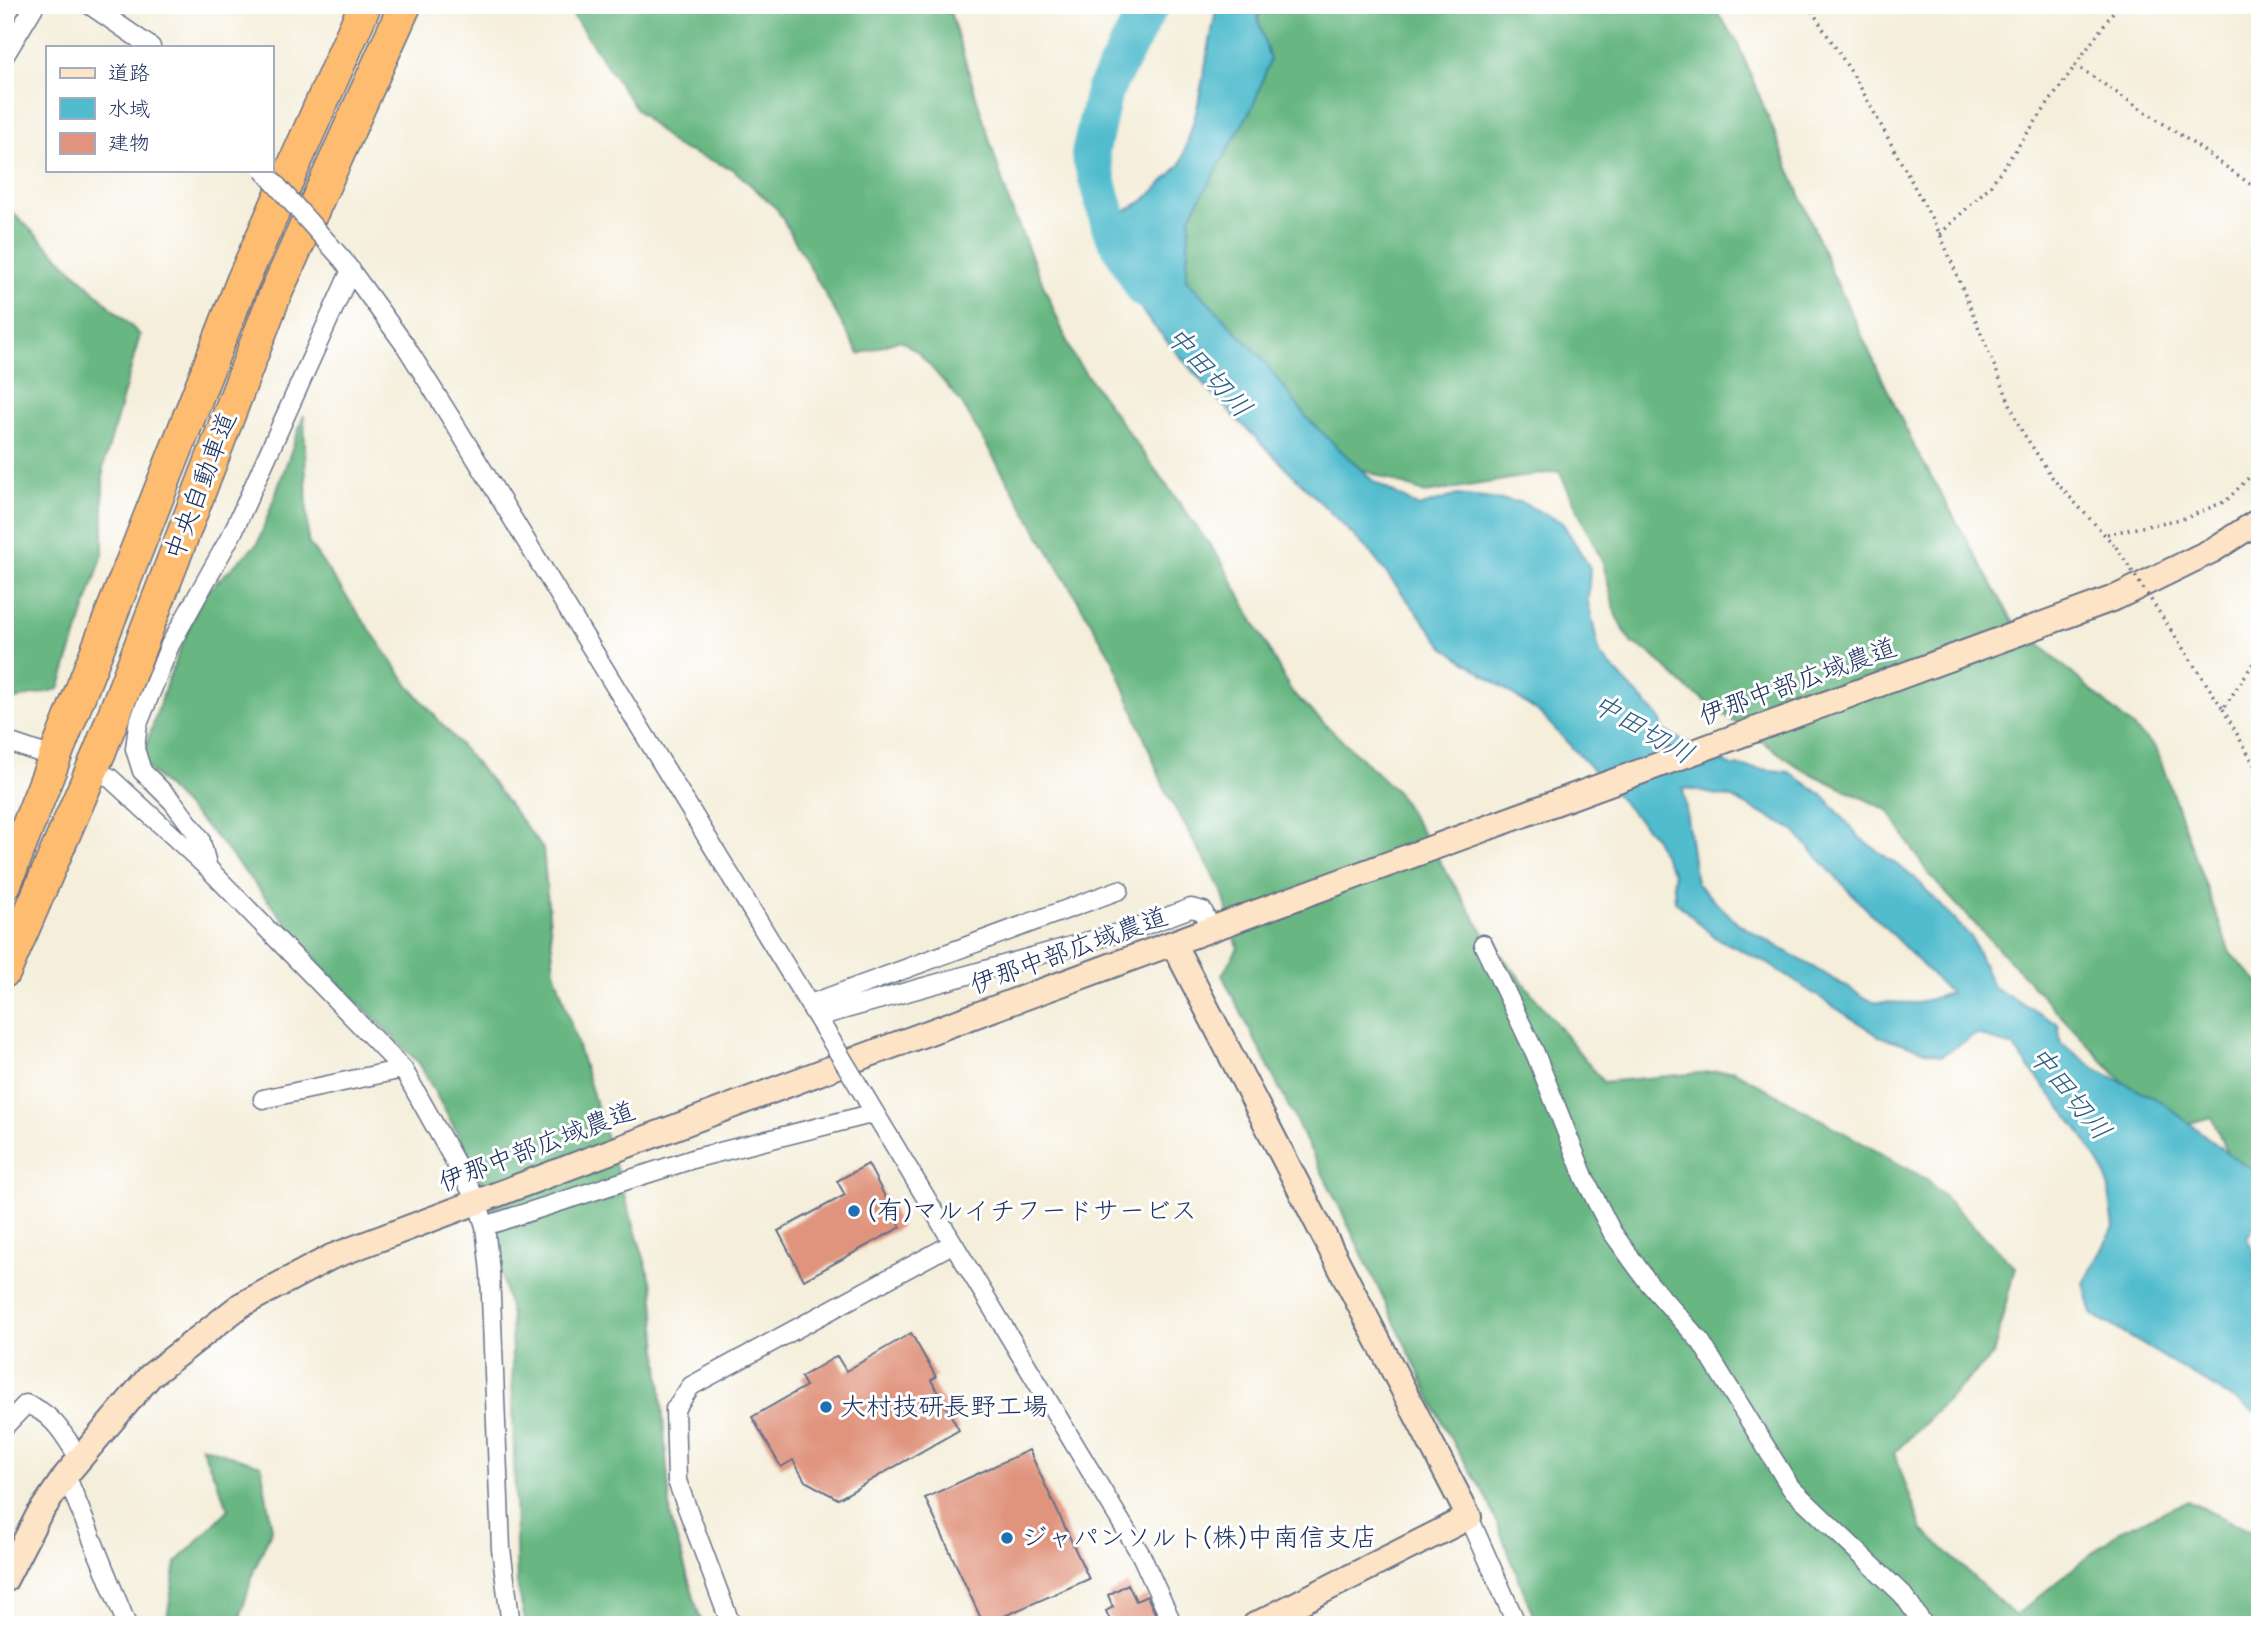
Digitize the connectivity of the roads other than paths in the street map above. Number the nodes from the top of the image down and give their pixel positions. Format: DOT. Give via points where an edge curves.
graph roads {
  1 [pos="35,5"];
  2 [pos="90,5"];
  3 [pos="365,5"];
  4 [pos="405,5"];
  5 [pos="150,46"];
  6 [pos="5,55"];
  7 [pos="265,172"];
  8 [pos="308,220"];
  9 [pos="347,265"];
  10 [pos="2260,520"];
  11 [pos="5,741"];
  12 [pos="41,753"];
  13 [pos="109,776"];
  14 [pos="208,868"];
  15 [pos="5,884"];
  16 [pos="1119,890"];
  17 [pos="1212,930"];
  18 [pos="1483,944"];
  19 [pos="1174,945"];
  20 [pos="5,971"];
  21 [pos="818,1018"];
  22 [pos="403,1069"];
  23 [pos="263,1099"];
  24 [pos="871,1107"];
  25 [pos="477,1200"];
  26 [pos="485,1226"];
  27 [pos="952,1244"];
  28 [pos="5,1426"];
  29 [pos="72,1466"];
  30 [pos="1469,1517"];
  31 [pos="5,1580"];
  32 [pos="127,1625"];
  33 [pos="511,1625"];
  34 [pos="731,1625"];
  35 [pos="1173,1625"];
  36 [pos="1255,1625"];
  37 [pos="1517,1625"];
  38 [pos="1924,1625"];
  1 -- 6 [label="street"];
  2 -- 5 [label="street"];
  3 -- 15 [label="highway, 中央自動車道" via="243,280"];
  4 -- 8 [label="highway, 中央自動車道"];
  7 -- 8 [label="street, bridge"];
  8 -- 9 [label="street, bridge"];
  8 -- 20 [label="highway, 中央自動車道" via="274,296 100,751"];
  9 -- 14 [label="street" via="233,532 170,645 138,724 135,749 142,771 200,838"];
  9 -- 21 [label="street" via="460,431"];
  10 -- 17 [label="street, 伊那中部広域農道" via="2213,550 2117,597"];
  11 -- 12 [label="street"];
  13 -- 14 [label="street"];
  14 -- 22 [label="street"];
  16 -- 21 [label="street"];
  17 -- 19 [label="street, 伊那中部広域農道"];
  17 -- 21 [label="street" via="1203,911 1191,908 1143,926"];
  18 -- 38 [label="street" via="1612,1232 1701,1342 1791,1488 1903,1595"];
  19 -- 25 [label="street, 伊那中部広域農道"];
  19 -- 30 [label="street"];
  21 -- 24 [label="street, bridge"];
  22 -- 23 [label="street"];
  22 -- 25 [label="street"];
  24 -- 26 [label="street"];
  24 -- 27 [label="street"];
  25 -- 26 [label="street"];
  25 -- 29 [label="street, 伊那中部広域農道" via="331,1257 242,1306 150,1376"];
  26 -- 33 [label="street" via="501,1549"];
  27 -- 34 [label="street" via="691,1386 675,1409 677,1481"];
  27 -- 35 [label="street" via="1141,1555"];
  28 -- 29 [label="street" via="26,1404 41,1409 55,1422"];
  29 -- 31 [label="street, 伊那中部広域農道" via="38,1516"];
  29 -- 32 [label="street"];
  30 -- 36 [label="street"];
  30 -- 37 [label="street"];
}
